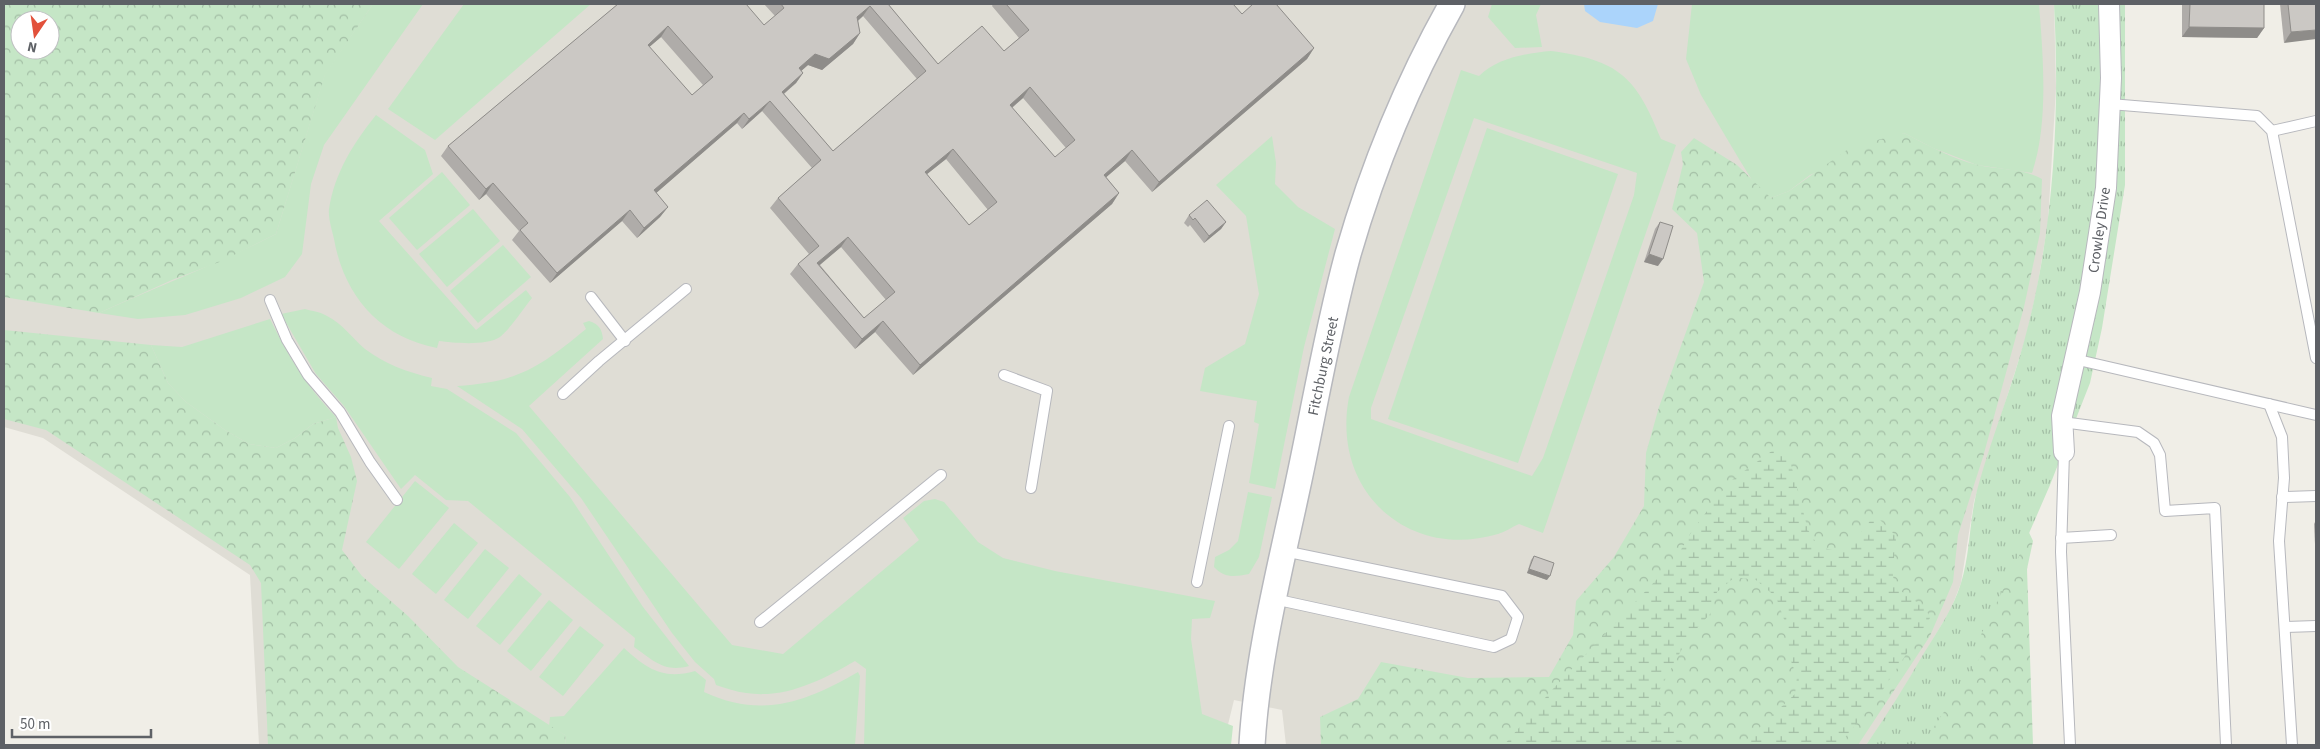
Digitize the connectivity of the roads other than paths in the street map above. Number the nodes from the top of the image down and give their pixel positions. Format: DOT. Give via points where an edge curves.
graph roads {
  1 [pos="1452,4"];
  2 [pos="2108,4"];
  3 [pos="2110,104"];
  4 [pos="2316,121"];
  5 [pos="2272,131"];
  6 [pos="686,289"];
  7 [pos="591,297"];
  8 [pos="270,300"];
  9 [pos="625,341"];
  10 [pos="2316,358"];
  11 [pos="2074,359"];
  12 [pos="1004,375"];
  13 [pos="563,394"];
  14 [pos="2270,404"];
  15 [pos="2316,415"];
  16 [pos="2062,422"];
  17 [pos="1229,426"];
  18 [pos="2064,452"];
  19 [pos="941,475"];
  20 [pos="1032,488"];
  21 [pos="2316,496"];
  22 [pos="2282,497"];
  23 [pos="397,500"];
  24 [pos="2111,535"];
  25 [pos="2061,538"];
  26 [pos="1284,551"];
  27 [pos="1197,582"];
  28 [pos="1274,599"];
  29 [pos="760,622"];
  30 [pos="2316,626"];
  31 [pos="2285,627"];
  32 [pos="1252,745"];
  33 [pos="2070,745"];
  34 [pos="2226,745"];
  35 [pos="2292,745"];
  1 -- 26 [label="street, Fitchburg Street" via="1383,149 1351,245"];
  2 -- 3 [label="street, Crowley Drive"];
  3 -- 5 [label="lane" via="2257,116"];
  3 -- 11 [label="street, Crowley Drive" via="2106,188"];
  4 -- 5 [label="lane"];
  5 -- 10 [label="lane"];
  6 -- 9 [label="lane"];
  7 -- 9 [label="lane"];
  8 -- 23 [label="lane" via="287,340 308,375 340,412"];
  9 -- 13 [label="lane"];
  11 -- 14 [label="lane"];
  11 -- 16 [label="street, Crowley Drive"];
  12 -- 20 [label="lane" via="1047,392"];
  14 -- 15 [label="lane"];
  14 -- 22 [label="lane" via="2282,437"];
  16 -- 18 [label="street, Crowley Drive"];
  16 -- 34 [label="lane" via="2138,432 2154,443 2160,455 2165,511 2215,508"];
  17 -- 27 [label="lane"];
  18 -- 25 [label="lane"];
  19 -- 29 [label="lane"];
  21 -- 22 [label="lane"];
  22 -- 31 [label="lane" via="2279,541"];
  24 -- 25 [label="lane"];
  25 -- 33 [label="lane"];
  26 -- 28 [label="street, Fitchburg Street"];
  26 -- 28 [label="lane" via="1502,596 1518,617 1511,639 1494,648"];
  28 -- 32 [label="street, Fitchburg Street"];
  30 -- 31 [label="lane"];
  31 -- 35 [label="lane"];
}
